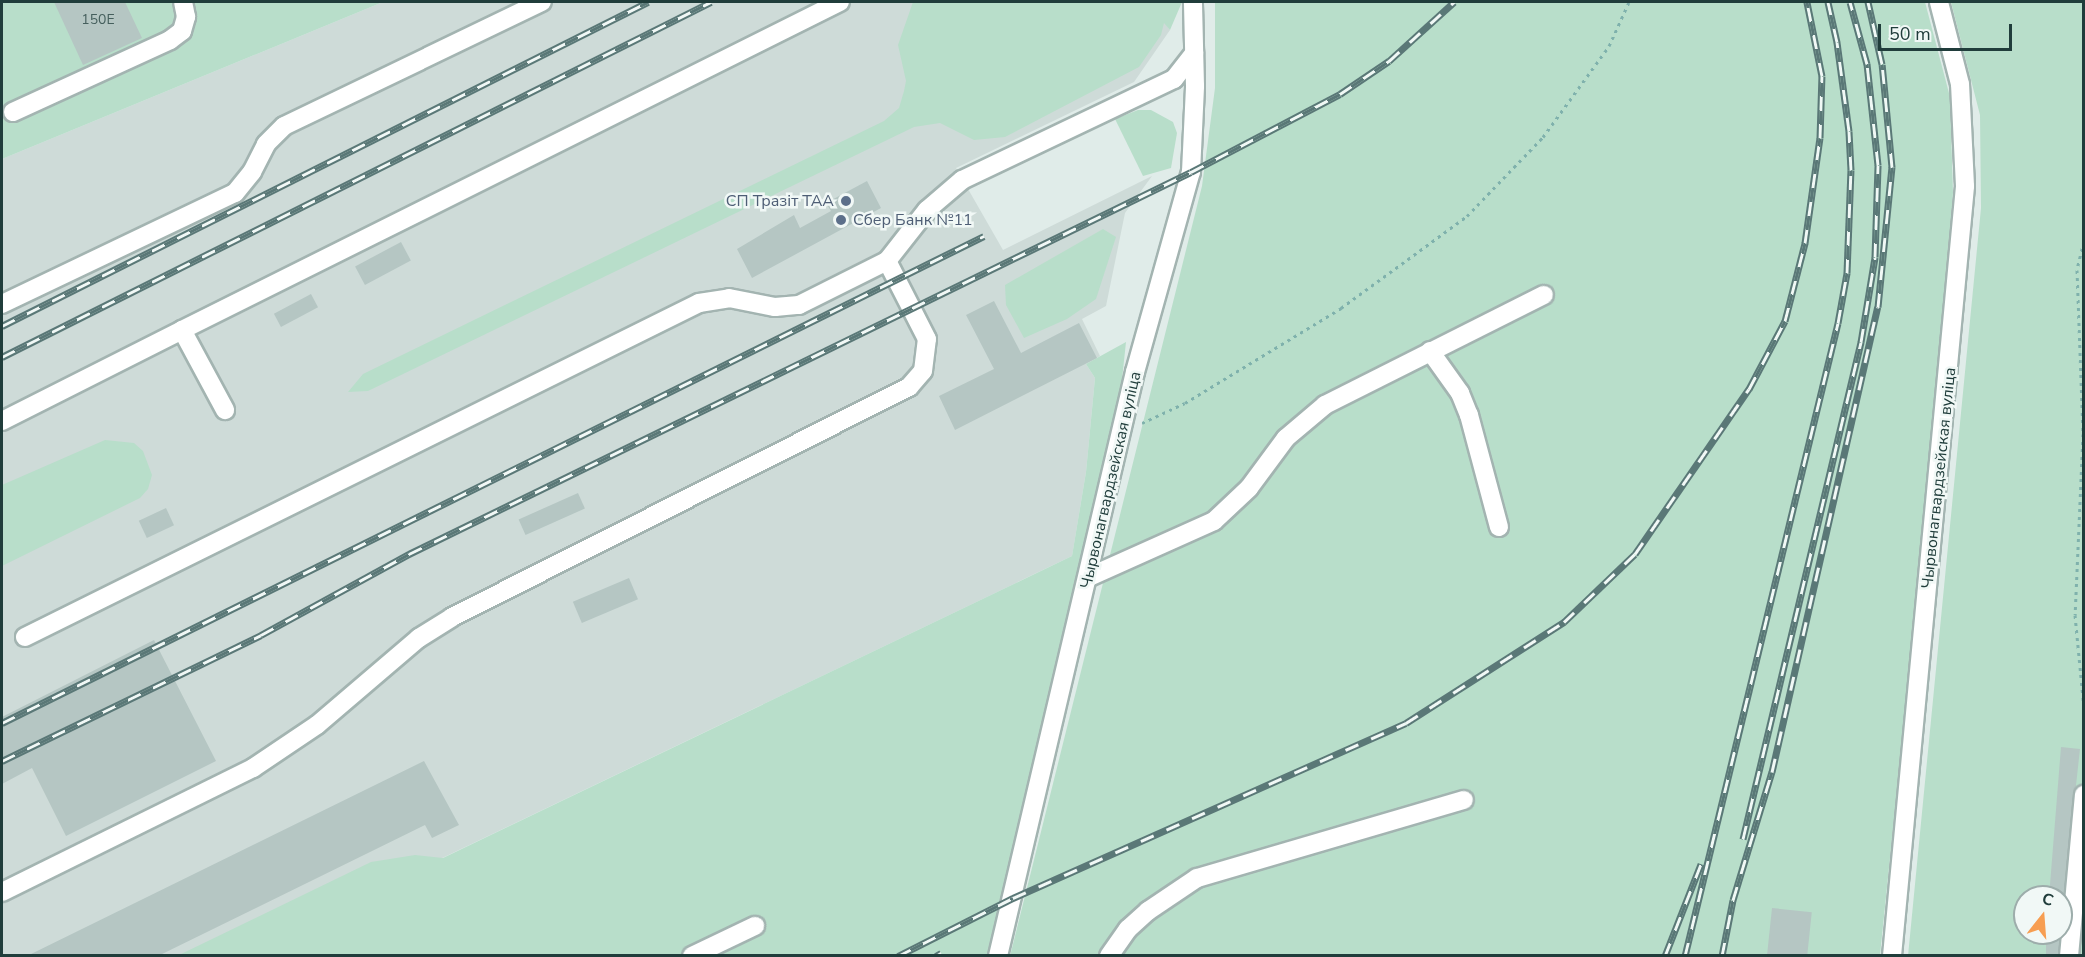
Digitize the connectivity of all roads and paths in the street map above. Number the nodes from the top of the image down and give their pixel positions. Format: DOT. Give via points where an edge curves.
graph roads {
  1 [pos="183,2"];
  2 [pos="542,2"];
  3 [pos="840,2"];
  4 [pos="1193,2"];
  5 [pos="1629,2"];
  6 [pos="1939,2"];
  7 [pos="1194,53"];
  8 [pos="13,112"];
  9 [pos="2084,241"];
  10 [pos="887,261"];
  11 [pos="1544,295"];
  12 [pos="2,304"];
  13 [pos="182,330"];
  14 [pos="1430,351"];
  15 [pos="225,410"];
  16 [pos="2,421"];
  17 [pos="1124,431"];
  18 [pos="1499,527"];
  19 [pos="1089,577"];
  20 [pos="25,637"];
  21 [pos="2084,708"];
  22 [pos="2084,795"];
  23 [pos="1464,800"];
  24 [pos="2,892"];
  25 [pos="755,926"];
  26 [pos="692,956"];
  27 [pos="998,956"];
  28 [pos="1109,956"];
  29 [pos="1892,956"];
  30 [pos="2069,956"];
  1 -- 8 [label="street" via="186,17 182,31 170,40"];
  2 -- 12 [label="street" via="284,126 266,144 252,172 235,193"];
  3 -- 13 [label="street"];
  4 -- 7 [label="street, Чырвонагвардзейская вуліца"];
  5 -- 17 [label="path" via="1609,46 1543,137 1467,216 1341,308 1185,403"];
  6 -- 29 [label="street, Чырвонагвардзейская вуліца" via="1960,84 1965,186"];
  7 -- 10 [label="street" via="1174,79 951,187 927,210"];
  7 -- 17 [label="street, Чырвонагвардзейская вуліца" via="1191,172 1135,372"];
  9 -- 21 [label="path" via="2077,270 2083,434 2075,615"];
  10 -- 20 [label="street" via="799,305 775,307 729,298 699,303"];
  10 -- 24 [label="street" via="927,339 923,371 909,387 444,622 419,638 317,725 254,768"];
  11 -- 14 [label="street"];
  13 -- 15 [label="street"];
  13 -- 16 [label="street"];
  14 -- 18 [label="street" via="1460,393 1469,415"];
  14 -- 19 [label="street" via="1348,392 1305,420 1286,438 1233,506 1214,521"];
  17 -- 19 [label="street, Чырвонагвардзейская вуліца"];
  19 -- 27 [label="street, Чырвонагвардзейская вуліца"];
  22 -- 30 [label="street"];
  23 -- 28 [label="street" via="1197,878 1148,911 1128,929"];
  25 -- 26 [label="street"];
}
